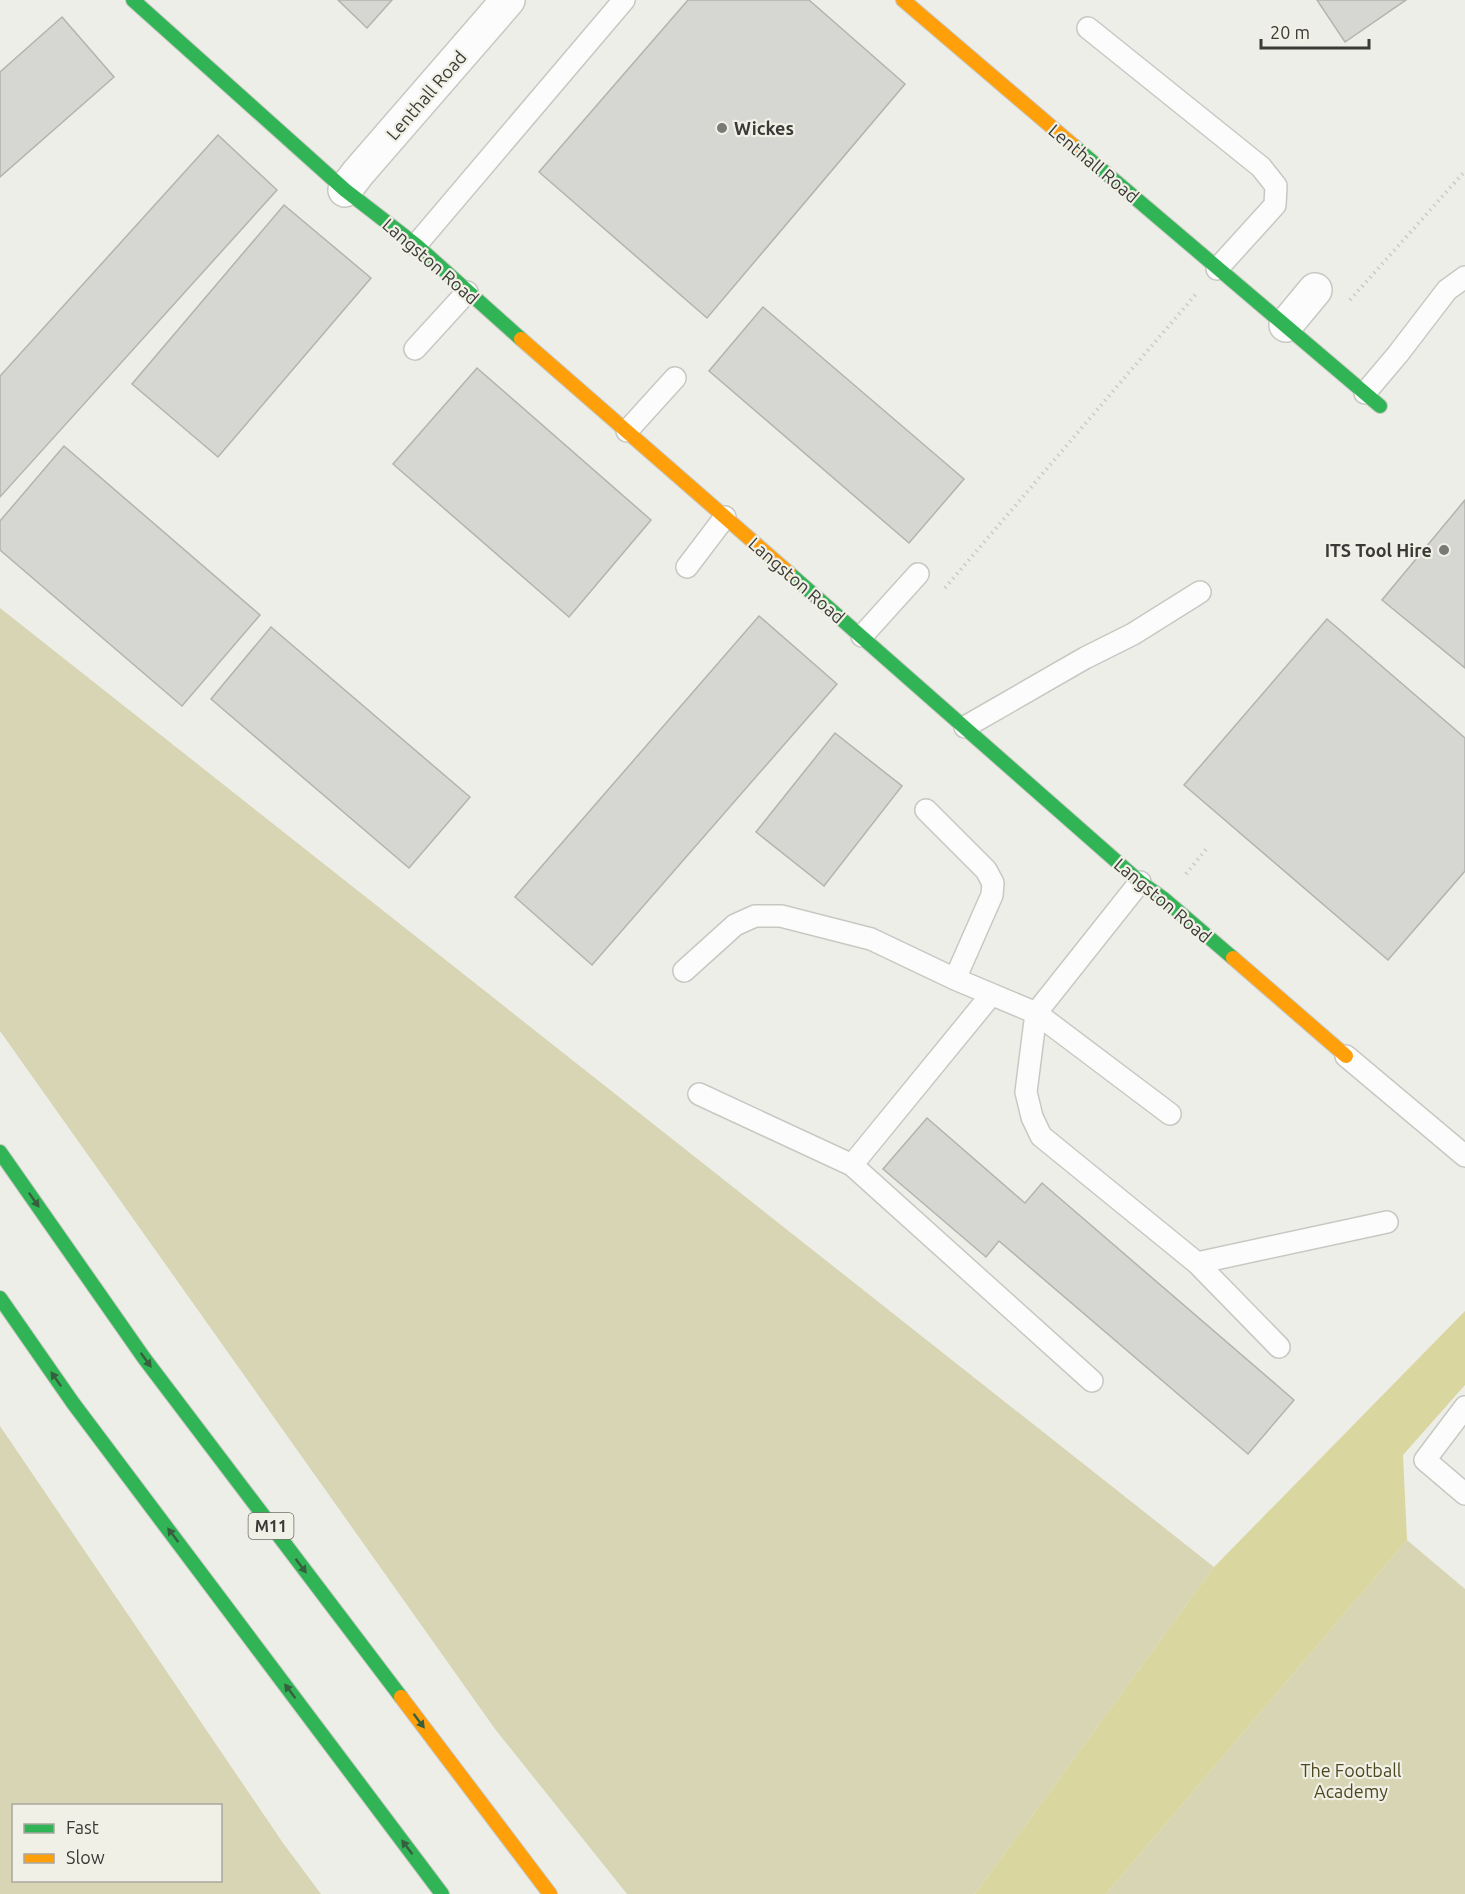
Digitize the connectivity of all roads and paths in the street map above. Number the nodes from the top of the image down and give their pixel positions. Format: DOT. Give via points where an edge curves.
graph roads {
  1 [pos="133,0"];
  2 [pos="508,0"];
  3 [pos="624,0"];
  4 [pos="903,0"];
  5 [pos="1088,28"];
  6 [pos="1465,171"];
  7 [pos="345,190"];
  8 [pos="416,244"];
  9 [pos="1217,269"];
  10 [pos="1465,276"];
  11 [pos="1315,290"];
  12 [pos="467,292"];
  13 [pos="1286,325"];
  14 [pos="415,349"];
  15 [pos="675,378"];
  16 [pos="1373,399"];
  17 [pos="627,431"];
  18 [pos="725,517"];
  19 [pos="687,567"];
  20 [pos="918,574"];
  21 [pos="1200,592"];
  22 [pos="940,594"];
  23 [pos="861,636"];
  24 [pos="965,727"];
  25 [pos="926,810"];
  26 [pos="1207,848"];
  27 [pos="1199,859"];
  28 [pos="1140,882"];
  29 [pos="684,971"];
  30 [pos="955,979"];
  31 [pos="992,995"];
  32 [pos="1036,1013"];
  33 [pos="1346,1056"];
  34 [pos="699,1094"];
  35 [pos="1170,1114"];
  36 [pos="0,1152"];
  37 [pos="1465,1156"];
  38 [pos="852,1165"];
  39 [pos="1387,1222"];
  40 [pos="1197,1263"];
  41 [pos="0,1298"];
  42 [pos="1279,1347"];
  43 [pos="1092,1381"];
  44 [pos="1465,1407"];
  45 [pos="1465,1494"];
  46 [pos="442,1894"];
  47 [pos="550,1894"];
  1 -- 7 [label="main road, Langston Road"];
  2 -- 7 [label="street, Lenthall Road"];
  3 -- 8 [label="lane"];
  4 -- 9 [label="main road, Lenthall Road"];
  5 -- 9 [label="lane" via="1261,167 1276,186 1275,205"];
  6 -- 11 [label="path" via="1345,305"];
  7 -- 8 [label="main road, Langston Road"];
  8 -- 12 [label="main road, Langston Road"];
  9 -- 13 [label="main road, Lenthall Road"];
  9 -- 22 [label="path"];
  10 -- 16 [label="lane" via="1447,290"];
  11 -- 13 [label="street"];
  12 -- 14 [label="lane"];
  12 -- 17 [label="main road, Langston Road"];
  13 -- 16 [label="main road, Lenthall Road"];
  15 -- 17 [label="lane"];
  17 -- 18 [label="main road, Langston Road"];
  18 -- 19 [label="lane"];
  18 -- 23 [label="main road, Langston Road"];
  20 -- 23 [label="lane"];
  21 -- 24 [label="lane" via="1133,634 1085,657"];
  23 -- 24 [label="main road, Langston Road"];
  24 -- 28 [label="main road, Langston Road"];
  25 -- 30 [label="lane" via="986,870 993,883 992,894"];
  26 -- 27 [label="path"];
  28 -- 32 [label="lane"];
  28 -- 33 [label="main road, Langston Road"];
  29 -- 30 [label="lane" via="735,925 755,916 781,916 871,939"];
  30 -- 31 [label="lane"];
  31 -- 32 [label="lane"];
  31 -- 38 [label="lane"];
  32 -- 35 [label="lane"];
  32 -- 40 [label="lane" via="1026,1092 1041,1136"];
  33 -- 37 [label="lane, Langston Road"];
  34 -- 38 [label="lane"];
  36 -- 47 [label="main road, M11, one-way" via="144,1358"];
  38 -- 43 [label="lane"];
  39 -- 40 [label="lane"];
  40 -- 42 [label="lane"];
  46 -- 41 [label="main road, one-way" via="73,1403"];
  44 -- 45 [label="lane" via="1425,1460"];
}
